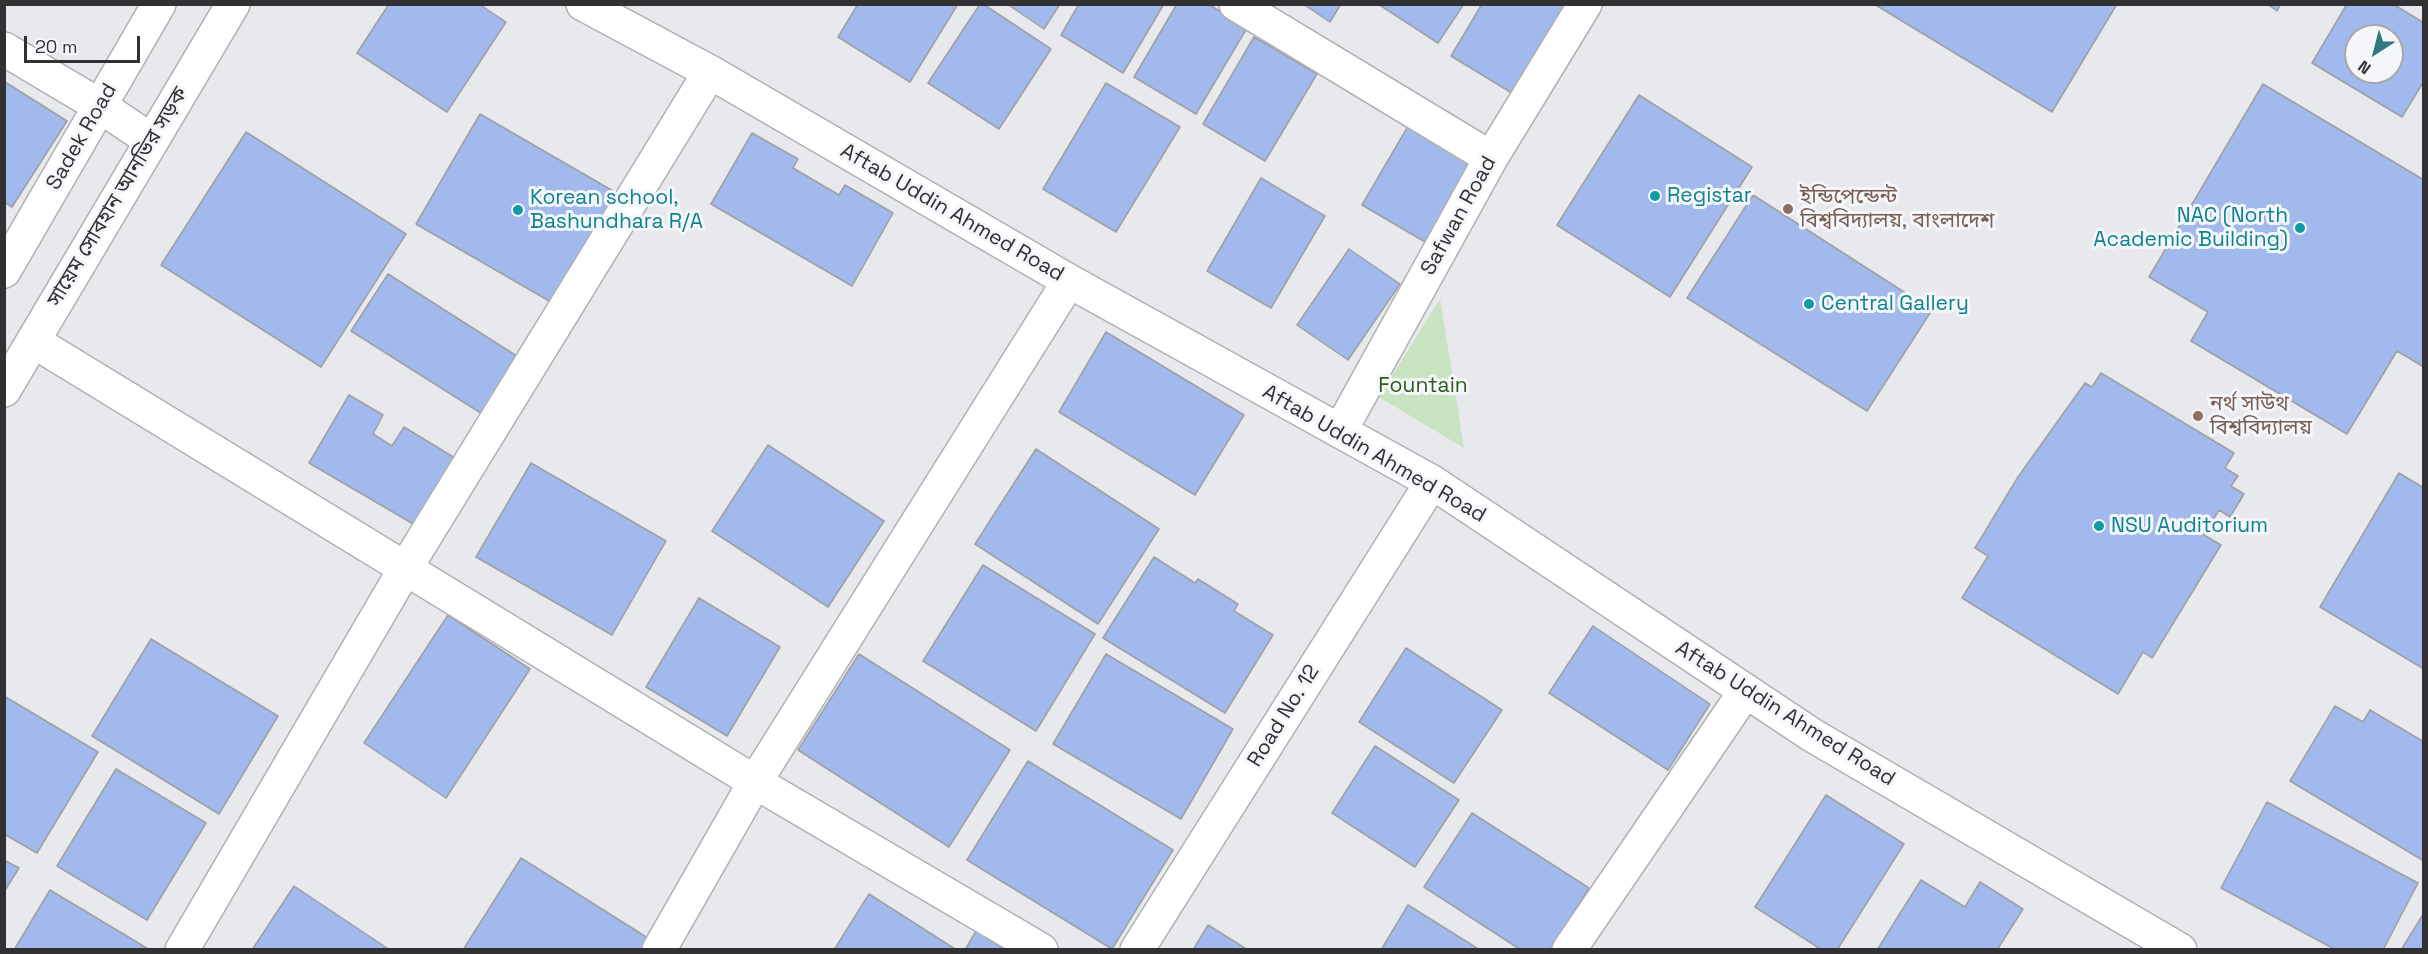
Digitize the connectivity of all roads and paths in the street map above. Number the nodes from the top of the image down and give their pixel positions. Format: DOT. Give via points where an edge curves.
graph roads {
  1 [pos="159,4"];
  2 [pos="233,4"];
  3 [pos="583,4"];
  4 [pos="1236,4"];
  5 [pos="1585,4"];
  6 [pos="4,49"];
  7 [pos="710,72"];
  8 [pos="100,106"];
  9 [pos="152,141"];
  10 [pos="1491,158"];
  11 [pos="4,270"];
  12 [pos="1069,281"];
  13 [pos="33,341"];
  14 [pos="5,389"];
  15 [pos="1340,431"];
  16 [pos="1432,482"];
  17 [pos="405,568"];
  18 [pos="1745,692"];
  19 [pos="754,782"];
  20 [pos="182,950"];
  21 [pos="659,950"];
  22 [pos="1041,950"];
  23 [pos="1137,950"];
  24 [pos="1569,950"];
  25 [pos="2180,950"];
  1 -- 8 [label="street, Sadek Road"];
  2 -- 9 [label="street, সায়েম সোবহান আনভির সড়ক"];
  3 -- 7 [label="street, Aftab Uddin Ahmed Road"];
  4 -- 10 [label="street"];
  5 -- 10 [label="street, Safwan Road"];
  6 -- 8 [label="street"];
  7 -- 12 [label="street, Aftab Uddin Ahmed Road"];
  7 -- 17 [label="street"];
  8 -- 9 [label="street"];
  8 -- 11 [label="street, Sadek Road"];
  9 -- 13 [label="street, সায়েম সোবহান আনভির সড়ক"];
  10 -- 15 [label="street, Safwan Road"];
  12 -- 15 [label="street, Aftab Uddin Ahmed Road"];
  12 -- 19 [label="street"];
  13 -- 14 [label="street, সায়েম সোবহান আনভির সড়ক"];
  13 -- 17 [label="street"];
  15 -- 16 [label="street, Aftab Uddin Ahmed Road"];
  16 -- 18 [label="street, Aftab Uddin Ahmed Road"];
  16 -- 23 [label="street, Road No. 12"];
  17 -- 19 [label="street"];
  17 -- 20 [label="street"];
  18 -- 24 [label="street"];
  18 -- 25 [label="street, Aftab Uddin Ahmed Road"];
  19 -- 21 [label="street"];
  19 -- 22 [label="street"];
}
